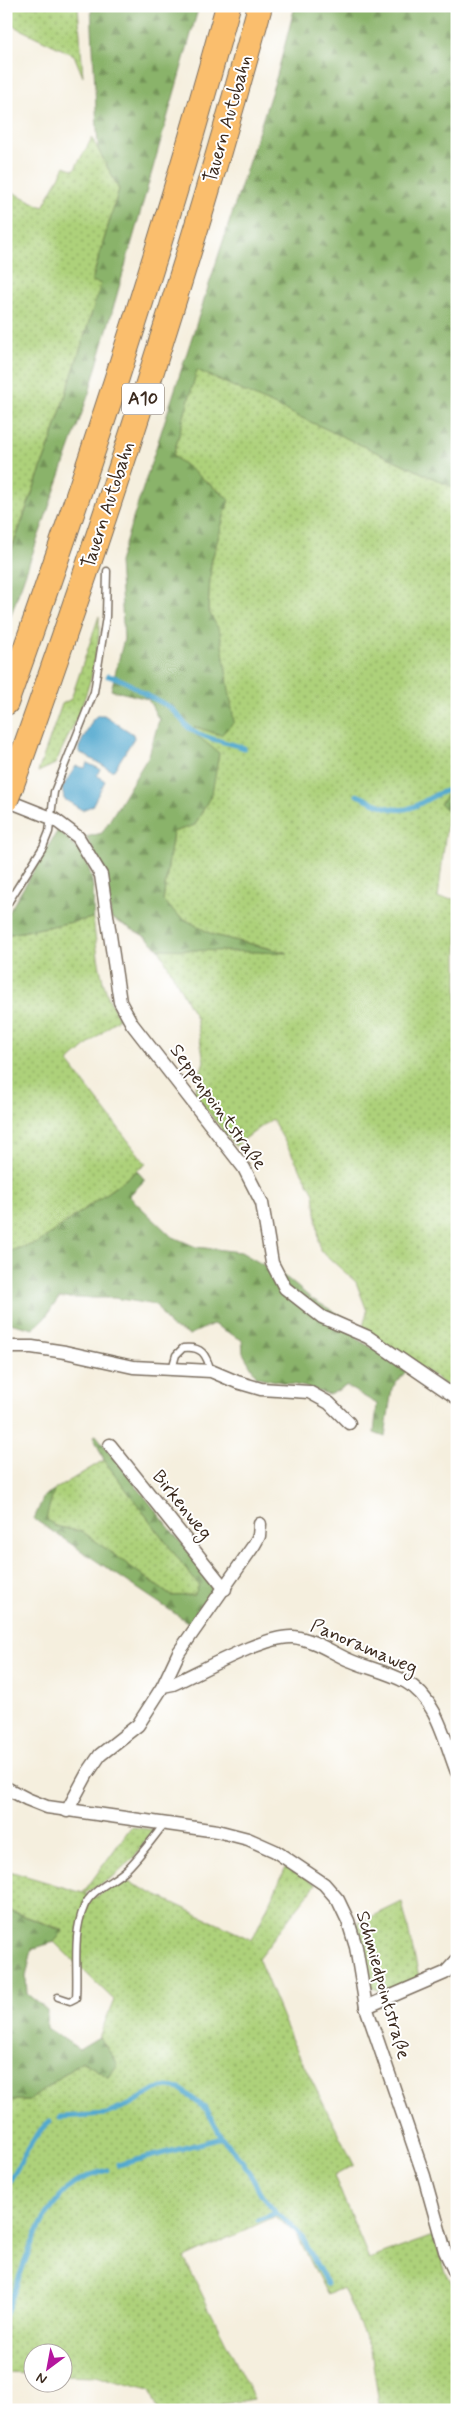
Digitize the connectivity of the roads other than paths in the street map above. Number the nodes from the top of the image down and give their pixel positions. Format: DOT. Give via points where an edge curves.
graph roads {
  1 [pos="228,6"];
  2 [pos="260,6"];
  3 [pos="108,571"];
  4 [pos="6,703"];
  5 [pos="8,796"];
  6 [pos="51,817"];
  7 [pos="6,906"];
  8 [pos="6,1347"];
  9 [pos="172,1369"];
  10 [pos="211,1371"];
  11 [pos="457,1398"];
  12 [pos="349,1423"];
  13 [pos="110,1445"];
  14 [pos="260,1524"];
  15 [pos="225,1589"];
  16 [pos="163,1686"];
  17 [pos="457,1772"];
  18 [pos="7,1788"];
  19 [pos="67,1811"];
  20 [pos="164,1824"];
  21 [pos="457,1960"];
  22 [pos="58,1997"];
  23 [pos="366,2006"];
  24 [pos="457,2277"];
  1 -- 4 [label="highway, Tauern Autobahn / A10" via="110,398"];
  2 -- 5 [label="highway, Tauern Autobahn / A10" via="238,90 139,413"];
  3 -- 6 [label="lane" via="106,617 94,692 54,792"];
  5 -- 6 [label="street, Seppenpointstraße"];
  6 -- 7 [label="lane" via="43,847"];
  6 -- 11 [label="street, Seppenpointstraße" via="78,837 101,875 120,1002 132,1024 244,1168 262,1203 272,1263 285,1288 322,1317 368,1337"];
  8 -- 9 [label="street" via="32,1347 133,1367"];
  9 -- 10 [label="street"];
  9 -- 10 [label="lane" via="176,1355 183,1348 194,1347 207,1357"];
  10 -- 12 [label="street" via="261,1389 309,1392 328,1403"];
  13 -- 15 [label="street, Birkenweg"];
  14 -- 15 [label="street" via="259,1536"];
  15 -- 16 [label="street" via="179,1652"];
  16 -- 17 [label="street, Panoramaweg" via="272,1641 292,1637 416,1688 436,1717"];
  16 -- 19 [label="street" via="138,1725 100,1755"];
  18 -- 19 [label="street, Schmiedpointstraße" via="47,1807"];
  19 -- 20 [label="street, Schmiedpointstraße"];
  20 -- 22 [label="lane" via="126,1870 97,1892 84,1907 78,1940 76,1998 70,2001"];
  20 -- 23 [label="street, Schmiedpointstraße" via="248,1839 275,1851 324,1884 338,1900 348,1921"];
  21 -- 23 [label="street" via="445,1973"];
  23 -- 24 [label="street, Schmiedpointstraße" via="424,2176 445,2251"];
}
